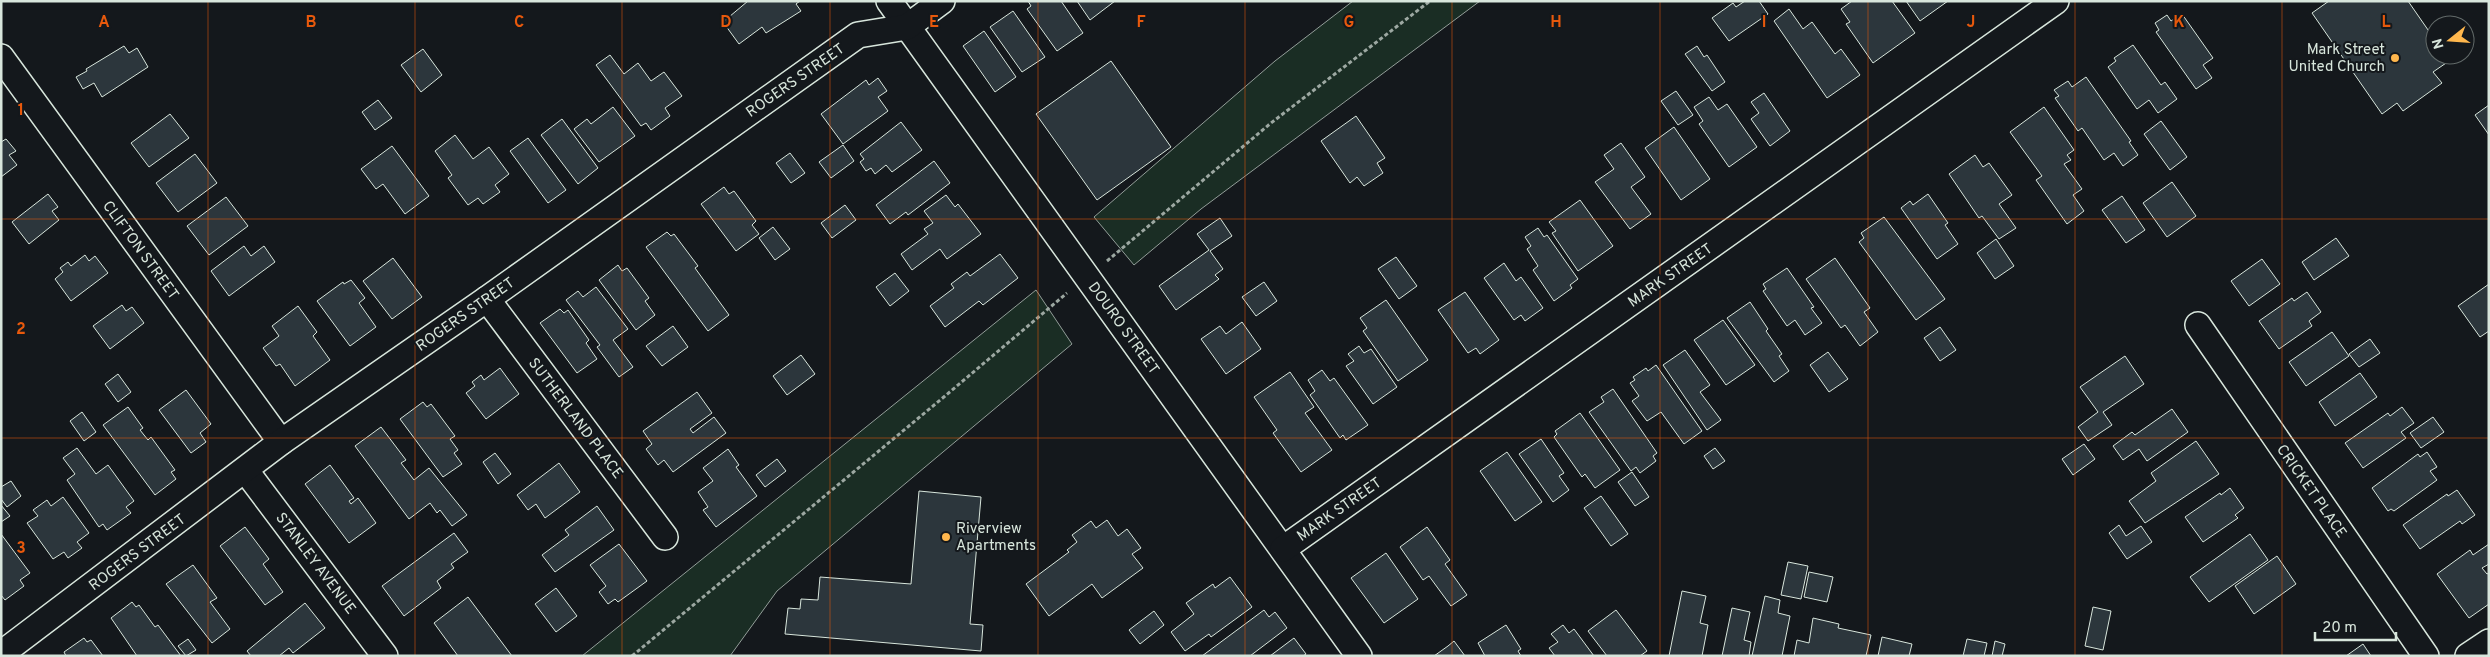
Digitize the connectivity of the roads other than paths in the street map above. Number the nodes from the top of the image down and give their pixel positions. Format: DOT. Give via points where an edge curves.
graph roads {
  1 [pos="888,1"];
  2 [pos="942,1"];
  3 [pos="2056,1"];
  4 [pos="908,27"];
  5 [pos="1,57"];
  6 [pos="487,299"];
  7 [pos="2198,325"];
  8 [pos="281,442"];
  9 [pos="246,471"];
  10 [pos="665,537"];
  11 [pos="1283,549"];
  12 [pos="2489,642"];
  13 [pos="1,654"];
  14 [pos="385,656"];
  15 [pos="1359,656"];
  16 [pos="2426,656"];
  17 [pos="2468,656"];
  1 -- 4 [label="street, DOURO STREET"];
  2 -- 4 [label="street, ROGERS STREET"];
  3 -- 11 [label="street, MARK STREET"];
  4 -- 6 [label="street, ROGERS STREET" via="858,35"];
  4 -- 11 [label="street, DOURO STREET"];
  5 -- 8 [label="street, CLIFTON STREET"];
  6 -- 8 [label="street, ROGERS STREET"];
  6 -- 10 [label="street, SUTHERLAND PLACE"];
  7 -- 16 [label="street, CRICKET PLACE"];
  8 -- 9 [label="street, ROGERS STREET"];
  9 -- 13 [label="street, ROGERS STREET"];
  9 -- 14 [label="street, STANLEY AVENUE"];
  11 -- 15 [label="street, DOURO STREET"];
  12 -- 17 [label="street"];
}
